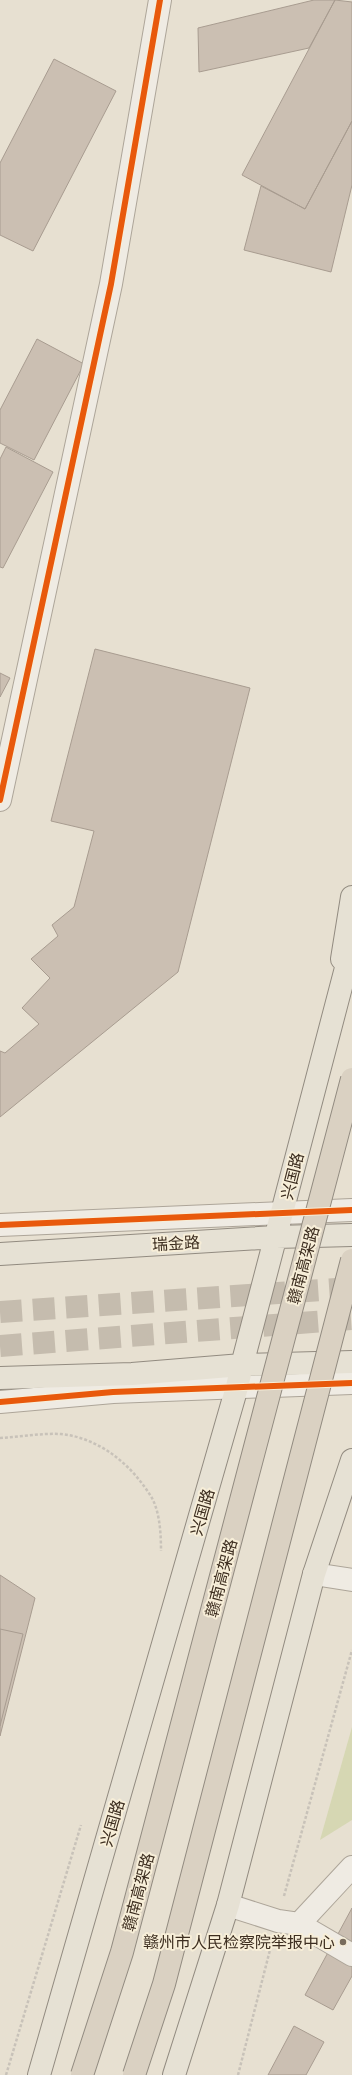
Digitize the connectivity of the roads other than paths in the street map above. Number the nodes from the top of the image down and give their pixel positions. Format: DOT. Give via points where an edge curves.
graph roads {
  1 [pos="160,0"];
  2 [pos="0,800"];
  3 [pos="352,898"];
  4 [pos="352,945"];
  5 [pos="331,1026"];
  6 [pos="352,1079"];
  7 [pos="352,1210"];
  8 [pos="282,1212"];
  9 [pos="0,1225"];
  10 [pos="352,1235"];
  11 [pos="276,1237"];
  12 [pos="0,1254"];
  13 [pos="352,1260"];
  14 [pos="352,1362"];
  15 [pos="242,1365"];
  16 [pos="0,1378"];
  17 [pos="352,1384"];
  18 [pos="238,1387"];
  19 [pos="0,1402"];
  20 [pos="352,1460"];
  21 [pos="314,1574"];
  22 [pos="352,1580"];
  23 [pos="352,1867"];
  24 [pos="228,1905"];
  25 [pos="288,1923"];
  26 [pos="352,1955"];
  27 [pos="39,2075"];
  28 [pos="82,2075"];
  29 [pos="134,2075"];
  30 [pos="174,2075"];
  1 -- 2 [label="street" via="111,284"];
  3 -- 5 [label="main road"];
  4 -- 5 [label="main road, 兴国路"];
  5 -- 8 [label="main road, 兴国路"];
  6 -- 28 [label="highway, 赣南高架路, bridge" via="122,1952"];
  7 -- 8 [label="street"];
  8 -- 9 [label="street"];
  8 -- 11 [label="main road, 兴国路"];
  10 -- 11 [label="main road, 瑞金路"];
  11 -- 12 [label="main road, 瑞金路"];
  11 -- 15 [label="main road, 兴国路"];
  13 -- 29 [label="highway, bridge" via="164,1984"];
  14 -- 15 [label="main road"];
  15 -- 16 [label="main road" via="132,1374"];
  15 -- 18 [label="main road, 兴国路"];
  17 -- 18 [label="street"];
  18 -- 19 [label="street" via="113,1392"];
  18 -- 27 [label="main road, 兴国路"];
  20 -- 21 [label="main road"];
  21 -- 22 [label="street"];
  21 -- 24 [label="main road"];
  23 -- 25 [label="street"];
  24 -- 25 [label="street"];
  24 -- 30 [label="main road"];
  25 -- 26 [label="street"];
}
